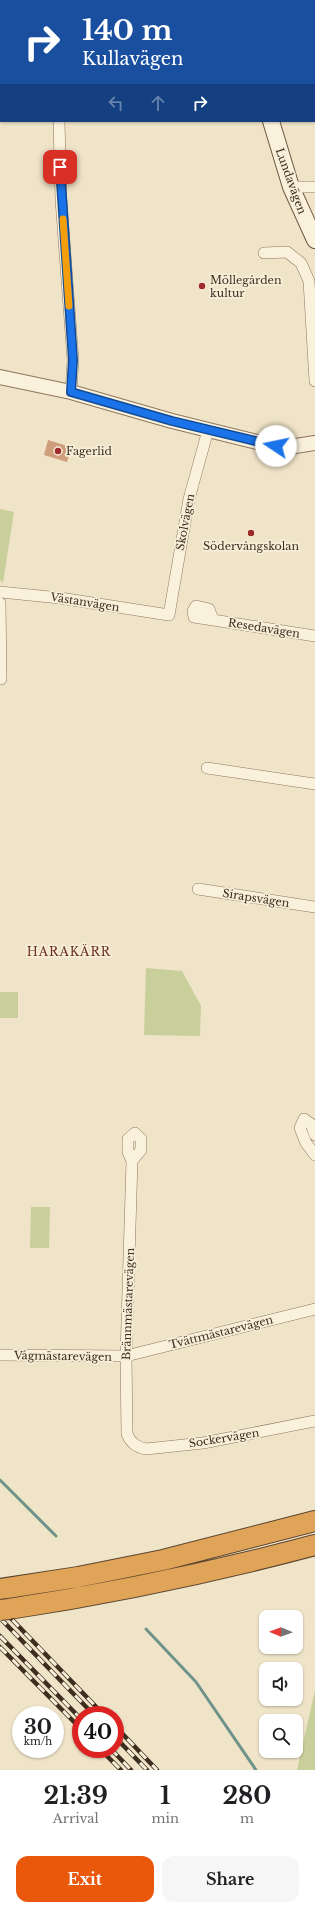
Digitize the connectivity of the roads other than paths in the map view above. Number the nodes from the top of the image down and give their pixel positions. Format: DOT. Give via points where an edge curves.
graph roads {
  1 [pos="59,122"];
  2 [pos="271,122"];
  3 [pos="291,187"];
  4 [pos="315,187"];
  5 [pos="315,240"];
  6 [pos="264,253"];
  7 [pos="0,377"];
  8 [pos="315,381"];
  9 [pos="71,392"];
  10 [pos="208,430"];
  11 [pos="315,443"];
  12 [pos="0,592"];
  13 [pos="0,603"];
  14 [pos="169,615"];
  15 [pos="213,620"];
  16 [pos="315,636"];
  17 [pos="1,679"];
  18 [pos="207,768"];
  19 [pos="315,784"];
  20 [pos="198,889"];
  21 [pos="315,907"];
  22 [pos="315,1135"];
  23 [pos="315,1156"];
  24 [pos="132,1160"];
  25 [pos="315,1309"];
  26 [pos="0,1355"];
  27 [pos="126,1356"];
  28 [pos="315,1421"];
  29 [pos="134,1444"];
  30 [pos="315,1521"];
  31 [pos="315,1545"];
  32 [pos="0,1590"];
  33 [pos="5,1609"];
  1 -- 9 [label="street" via="61,199 73,360"];
  2 -- 3 [label="main road, Lundavägen"];
  3 -- 4 [label="street"];
  3 -- 5 [label="main road, Lundavägen"];
  6 -- 8 [label="street" via="287,252 301,262 309,282"];
  7 -- 9 [label="street"];
  9 -- 10 [label="street"];
  10 -- 11 [label="street" via="289,448"];
  10 -- 14 [label="street, Skolvägen" via="189,499"];
  12 -- 14 [label="street, Västanvägen" via="60,598"];
  13 -- 17 [label="street"];
  15 -- 16 [label="street, Resedavägen"];
  18 -- 19 [label="street"];
  20 -- 21 [label="street, Sirapsvägen"];
  22 -- 23 [label="street" via="312,1124 304,1119 300,1128"];
  24 -- 27 [label="street, Brännmästarevägen"];
  25 -- 27 [label="street, Tvättmästarevägen"];
  26 -- 27 [label="street, Vågmästarevägen"];
  27 -- 29 [label="street, Brännmästarevägen" via="127,1434"];
  28 -- 29 [label="street, Sockervägen" via="203,1443 146,1449"];
  30 -- 32 [label="highway" via="163,1560"];
  31 -- 33 [label="highway" via="172,1580"];
}
